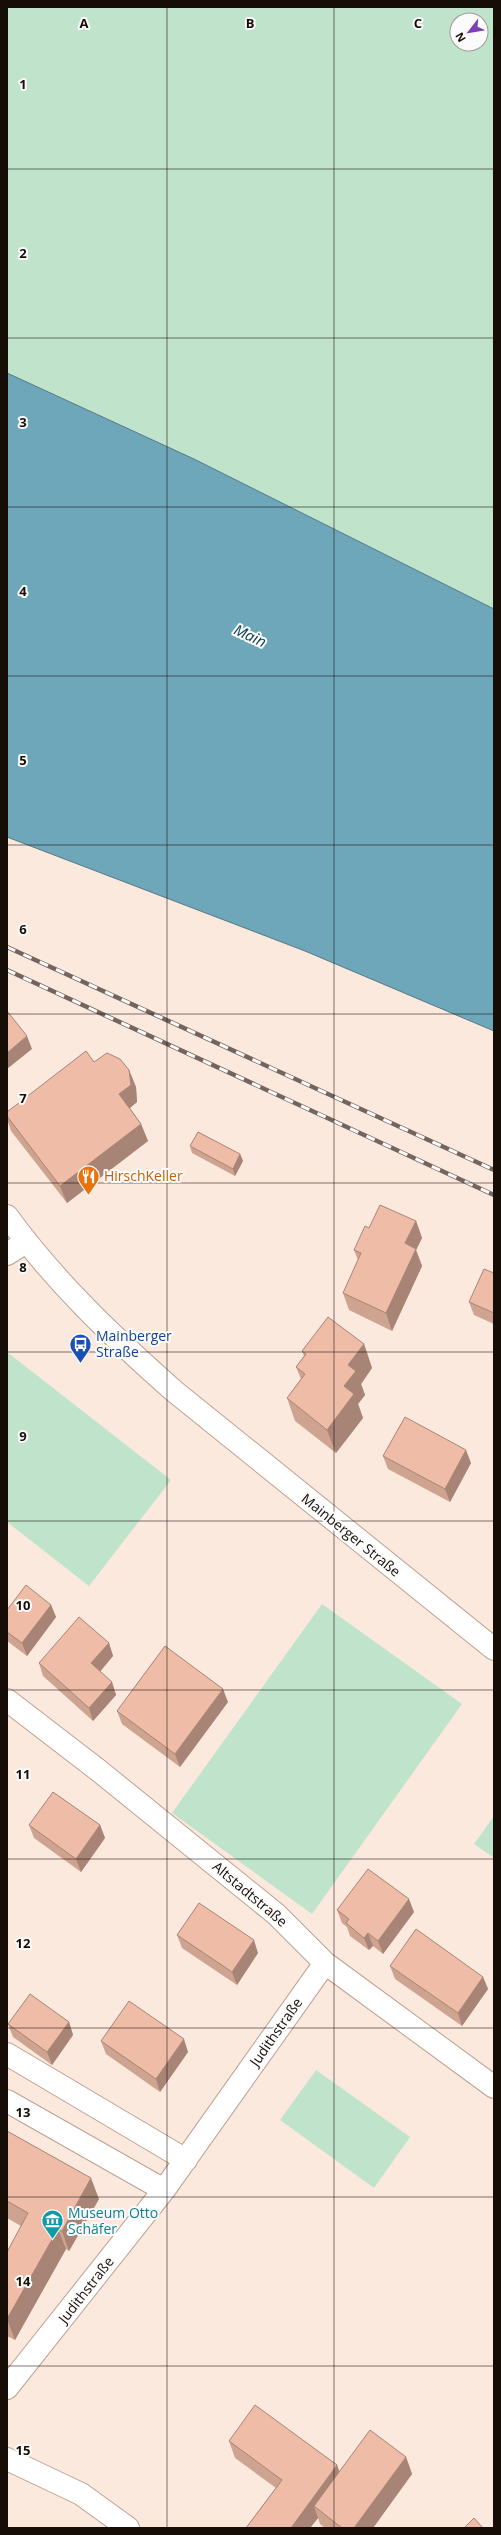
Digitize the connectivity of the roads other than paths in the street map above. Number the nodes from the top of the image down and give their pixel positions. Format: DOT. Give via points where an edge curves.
graph roads {
  1 [pos="7,1216"];
  2 [pos="26,1242"];
  3 [pos="7,1254"];
  4 [pos="494,1649"];
  5 [pos="7,1700"];
  6 [pos="325,1963"];
  7 [pos="7,2054"];
  8 [pos="494,2087"];
  9 [pos="7,2101"];
  10 [pos="186,2160"];
  11 [pos="164,2190"];
  12 [pos="7,2388"];
  13 [pos="7,2459"];
  14 [pos="128,2528"];
  1 -- 2 [label="street, Mainberger Straße"];
  2 -- 3 [label="street"];
  2 -- 4 [label="street, Mainberger Straße" via="72,1296 174,1391"];
  5 -- 6 [label="street, Altstadtstraße" via="276,1914"];
  6 -- 8 [label="street, Altstadtstraße"];
  6 -- 10 [label="street, Judithstraße"];
  7 -- 10 [label="street"];
  9 -- 11 [label="street"];
  10 -- 11 [label="street, Judithstraße"];
  11 -- 12 [label="street, Judithstraße"];
  13 -- 14 [label="street" via="81,2494"];
}
